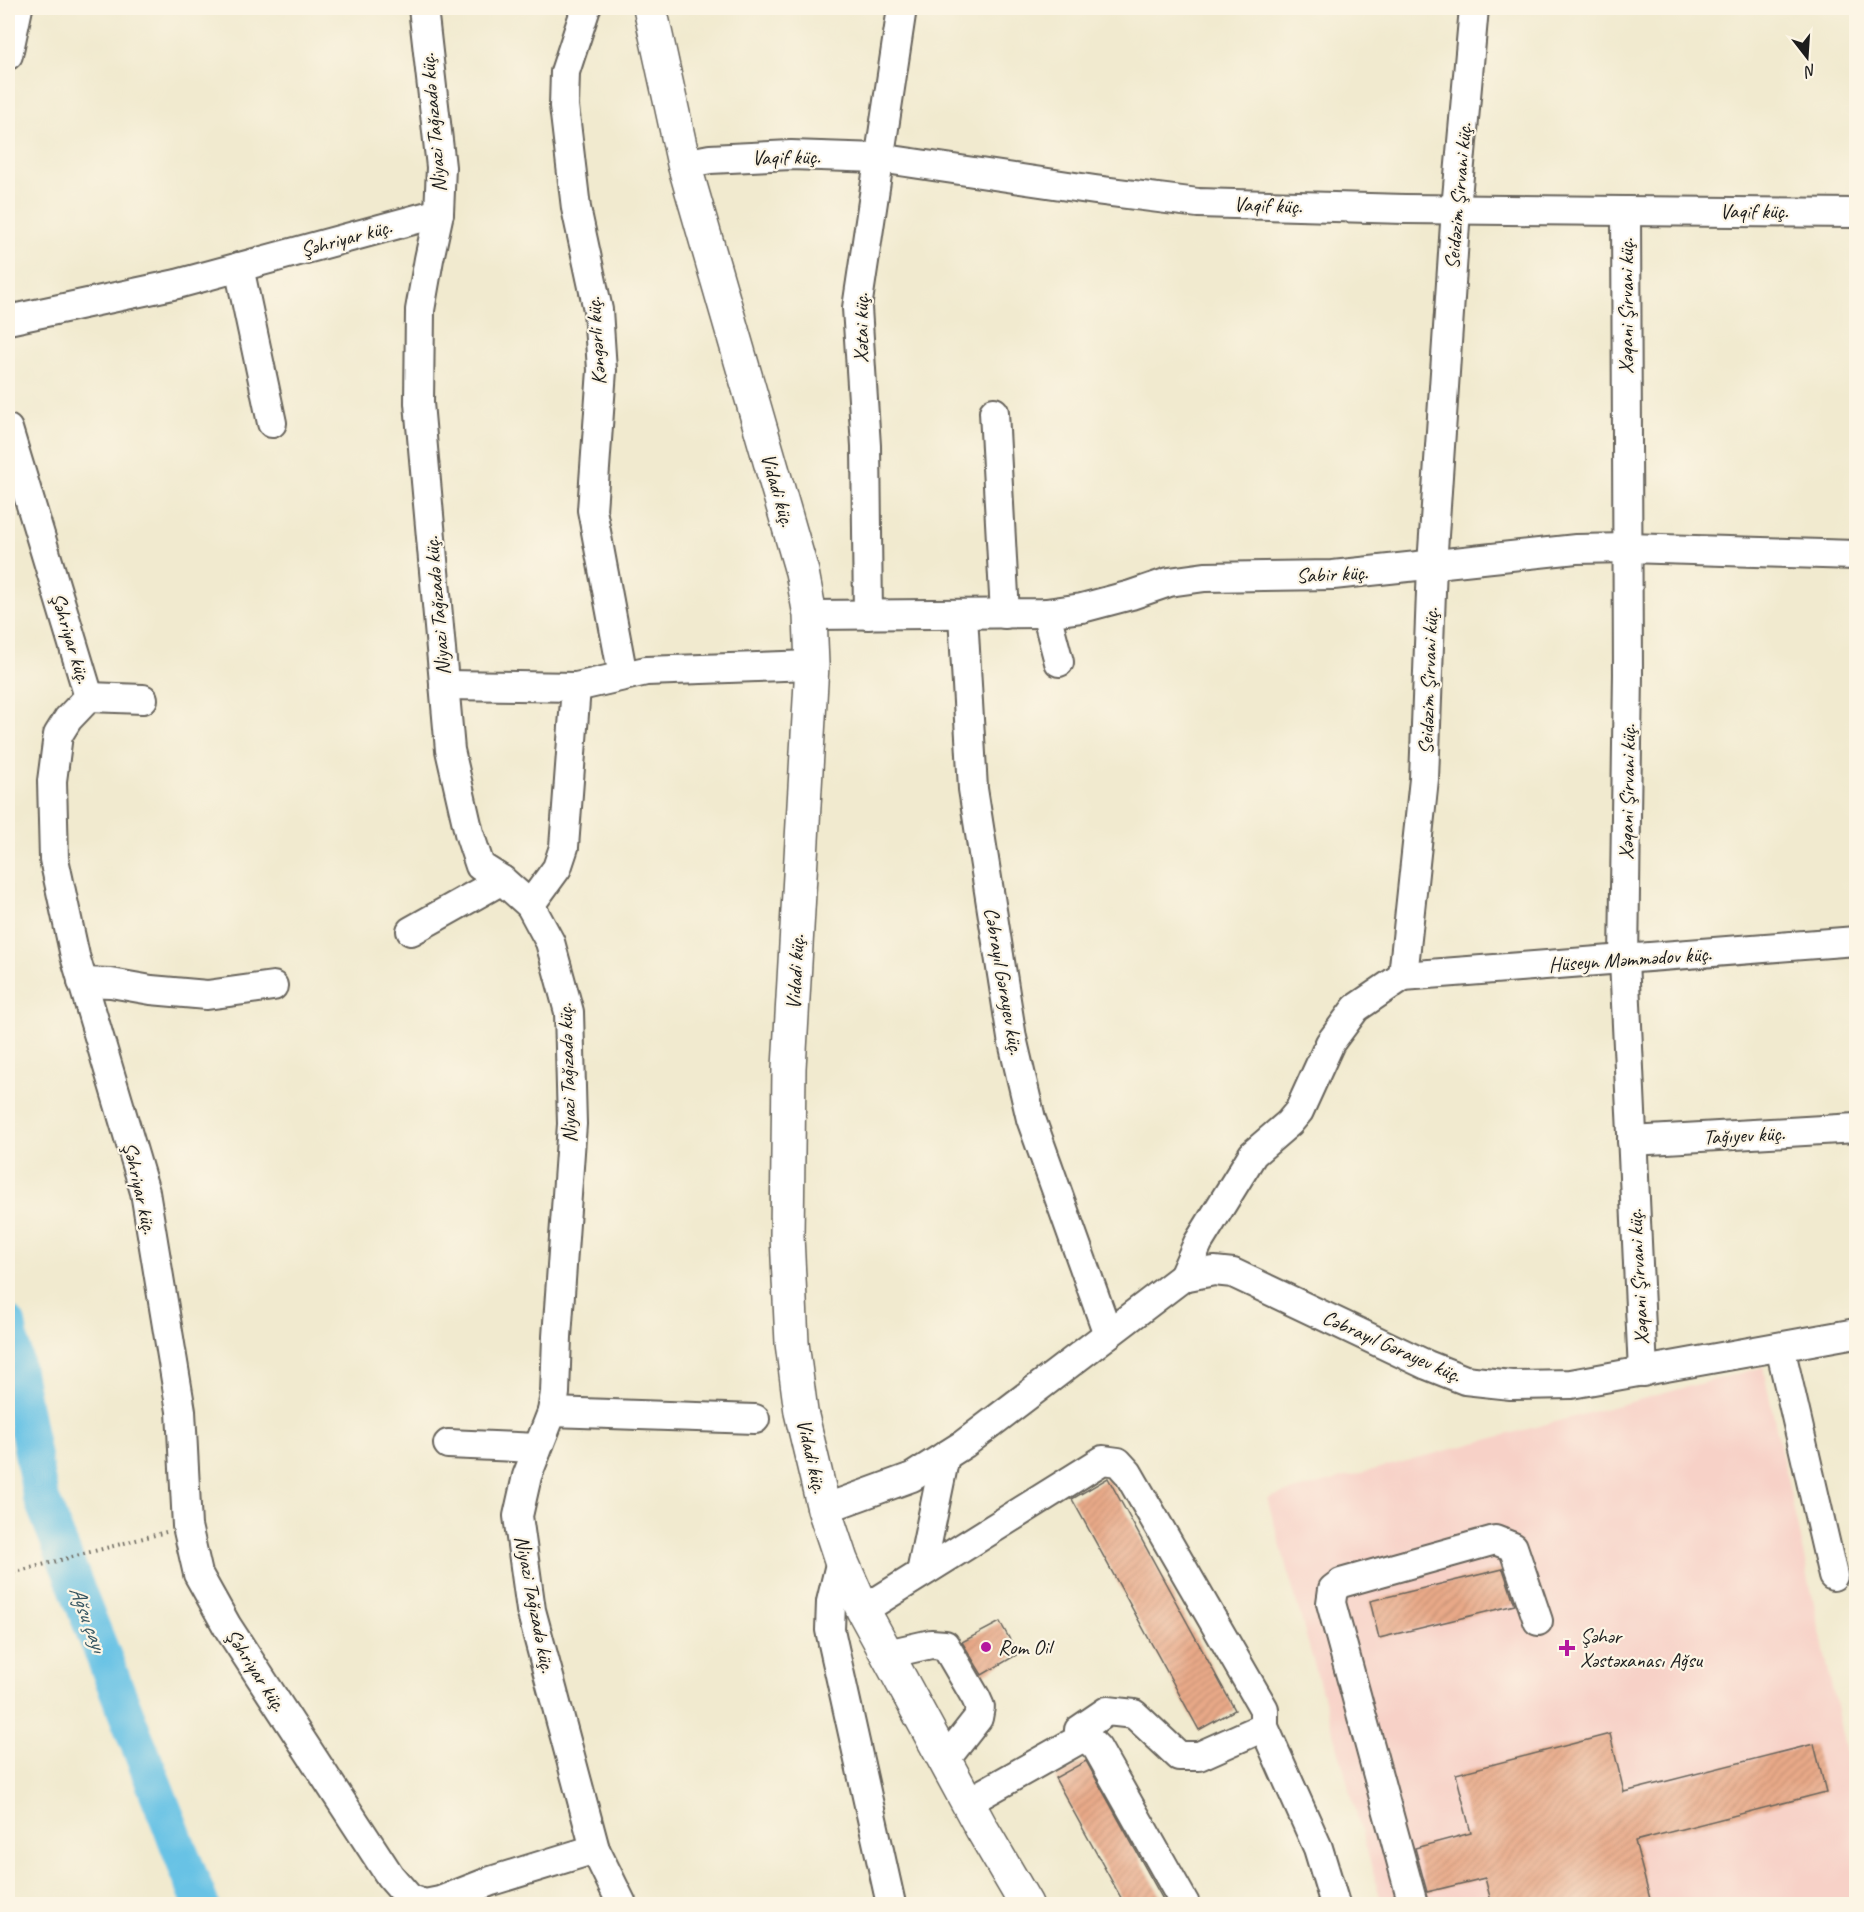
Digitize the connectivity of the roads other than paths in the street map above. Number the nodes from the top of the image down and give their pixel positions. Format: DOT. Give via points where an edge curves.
graph roads {
  1 [pos="18,8"];
  2 [pos="423,8"];
  3 [pos="586,8"];
  4 [pos="650,8"];
  5 [pos="902,8"];
  6 [pos="1474,8"];
  7 [pos="8,55"];
  8 [pos="879,158"];
  9 [pos="684,164"];
  10 [pos="1456,209"];
  11 [pos="1626,211"];
  12 [pos="439,213"];
  13 [pos="1857,213"];
  14 [pos="239,267"];
  15 [pos="8,320"];
  16 [pos="994,412"];
  17 [pos="272,423"];
  18 [pos="8,429"];
  19 [pos="1628,548"];
  20 [pos="1857,555"];
  21 [pos="1432,565"];
  22 [pos="1046,613"];
  23 [pos="1005,614"];
  24 [pos="810,615"];
  25 [pos="868,615"];
  26 [pos="963,615"];
  27 [pos="1059,662"];
  28 [pos="812,665"];
  29 [pos="622,676"];
  30 [pos="444,685"];
  31 [pos="576,687"];
  32 [pos="89,697"];
  33 [pos="142,699"];
  34 [pos="502,880"];
  35 [pos="530,905"];
  36 [pos="411,931"];
  37 [pos="1857,941"];
  38 [pos="1624,960"];
  39 [pos="1403,976"];
  40 [pos="82,982"];
  41 [pos="273,986"];
  42 [pos="1857,1128"];
  43 [pos="1632,1141"];
  44 [pos="1183,1277"];
  45 [pos="1857,1333"];
  46 [pos="1108,1334"];
  47 [pos="1780,1347"];
  48 [pos="1643,1371"];
  49 [pos="552,1412"];
  50 [pos="755,1419"];
  51 [pos="448,1444"];
  52 [pos="537,1448"];
  53 [pos="945,1456"];
  54 [pos="824,1509"];
  55 [pos="841,1560"];
  56 [pos="921,1573"];
  57 [pos="1833,1576"];
  58 [pos="863,1610"];
  59 [pos="1538,1621"];
  60 [pos="887,1654"];
  61 [pos="1264,1727"];
  62 [pos="1080,1739"];
  63 [pos="945,1760"];
  64 [pos="968,1802"];
  65 [pos="595,1849"];
  66 [pos="424,1905"];
  67 [pos="622,1905"];
  68 [pos="891,1905"];
  69 [pos="1026,1905"];
  70 [pos="1185,1905"];
  71 [pos="1335,1905"];
  72 [pos="1413,1905"];
  1 -- 7 [label="street"];
  2 -- 12 [label="street, Niyazi Tağızadə küç." via="441,167"];
  3 -- 29 [label="street, Kəngərli küç." via="565,72 564,106 576,208 598,310 602,369 592,510"];
  4 -- 9 [label="main road, Vidadi küç."];
  5 -- 8 [label="street, Xətai küç."];
  6 -- 10 [label="street, Seidəzim Şirvani küç."];
  8 -- 9 [label="street, Vaqif küç." via="791,155"];
  8 -- 10 [label="street, Vaqif küç." via="1198,203"];
  8 -- 25 [label="street, Xətai küç." via="857,308 866,446"];
  9 -- 24 [label="main road, Vidadi küç." via="802,572"];
  10 -- 11 [label="street, Vaqif küç."];
  10 -- 21 [label="street, Seidəzim Şirvani küç."];
  11 -- 13 [label="street, Vaqif küç."];
  11 -- 19 [label="street, Xəqani Şirvani küç."];
  12 -- 14 [label="street, Şəhriyar küç."];
  12 -- 30 [label="street, Niyazi Tağızadə küç." via="420,310 419,403"];
  14 -- 15 [label="street, Şəhriyar küç."];
  14 -- 17 [label="street"];
  16 -- 23 [label="street"];
  18 -- 32 [label="street, Şəhriyar küç."];
  19 -- 20 [label="street, Sabir küç."];
  19 -- 21 [label="street, Sabir küç." via="1576,549"];
  19 -- 38 [label="street, Xəqani Şirvani küç."];
  21 -- 22 [label="street, Sabir küç." via="1333,575 1205,577 1169,582 1082,608"];
  21 -- 39 [label="street, Seidəzim Şirvani küç." via="1424,779"];
  22 -- 23 [label="street, Sabir küç."];
  22 -- 27 [label="street"];
  23 -- 26 [label="street, Sabir küç."];
  24 -- 25 [label="street, Sabir küç."];
  24 -- 28 [label="main road, Vidadi küç."];
  25 -- 26 [label="street, Sabir küç."];
  26 -- 46 [label="street, Cəbrayıl Gərayev küç." via="973,789 1012,1038 1031,1119"];
  28 -- 29 [label="street" via="646,671"];
  28 -- 54 [label="main road, Vidadi küç." via="789,1068 787,1236 792,1343 800,1401"];
  29 -- 31 [label="street"];
  30 -- 31 [label="street"];
  30 -- 34 [label="street, Niyazi Tağızadə küç." via="450,750 469,833 480,866"];
  31 -- 35 [label="street" via="564,847 557,868"];
  32 -- 33 [label="street"];
  32 -- 40 [label="street, Şəhriyar küç." via="58,735 52,781 54,859"];
  34 -- 35 [label="street, Niyazi Tağızadə küç."];
  34 -- 36 [label="street"];
  35 -- 49 [label="street, Niyazi Tağızadə küç." via="550,942 569,1012 572,1124"];
  37 -- 38 [label="street, Hüseyn Məmmədov küç."];
  38 -- 39 [label="street, Hüseyn Məmmədov küç."];
  38 -- 43 [label="street, Xəqani Şirvani küç."];
  39 -- 44 [label="street" via="1356,1008 1330,1043 1299,1111 1253,1154 1198,1243"];
  40 -- 41 [label="street" via="207,995"];
  40 -- 66 [label="street, Şəhriyar küç." via="145,1192 181,1411 187,1526 198,1574 227,1626 390,1876 410,1899"];
  42 -- 43 [label="street, Tağıyev küç."];
  43 -- 48 [label="street, Xəqani Şirvani küç."];
  44 -- 46 [label="street"];
  44 -- 48 [label="street, Cəbrayıl Gərayev küç." via="1214,1271 1233,1273 1465,1380 1511,1385 1571,1384"];
  45 -- 47 [label="street, Cəbrayıl Gərayev küç."];
  46 -- 53 [label="street"];
  47 -- 48 [label="street, Cəbrayıl Gərayev küç."];
  47 -- 57 [label="street"];
  49 -- 50 [label="street"];
  49 -- 52 [label="street, Niyazi Tağızadə küç."];
  51 -- 52 [label="street"];
  52 -- 65 [label="street, Niyazi Tağızadə küç." via="518,1516 531,1610"];
  53 -- 54 [label="street" via="912,1477"];
  53 -- 56 [label="street"];
  54 -- 55 [label="main road, Vidadi küç."];
  55 -- 58 [label="main road, Vidadi küç."];
  55 -- 68 [label="street" via="831,1602 830,1630"];
  56 -- 58 [label="street"];
  56 -- 61 [label="street" via="1103,1460 1119,1462 1264,1709"];
  58 -- 60 [label="main road, Vidadi küç."];
  59 -- 72 [label="street" via="1513,1547 1495,1540 1341,1582 1333,1589 1330,1603"];
  60 -- 63 [label="main road, Vidadi küç."];
  60 -- 63 [label="street" via="931,1644 945,1645 981,1707 978,1718"];
  61 -- 62 [label="street" via="1199,1756 1179,1756 1134,1714 1107,1711 1079,1730"];
  61 -- 71 [label="street" via="1318,1848"];
  62 -- 64 [label="street"];
  62 -- 70 [label="street" via="1089,1740 1097,1748"];
  63 -- 64 [label="main road, Vidadi küç."];
  64 -- 69 [label="main road, Vidadi küç."];
  65 -- 66 [label="street, Şəhriyar küç."];
  65 -- 67 [label="street, Niyazi Tağızadə küç."];
}
